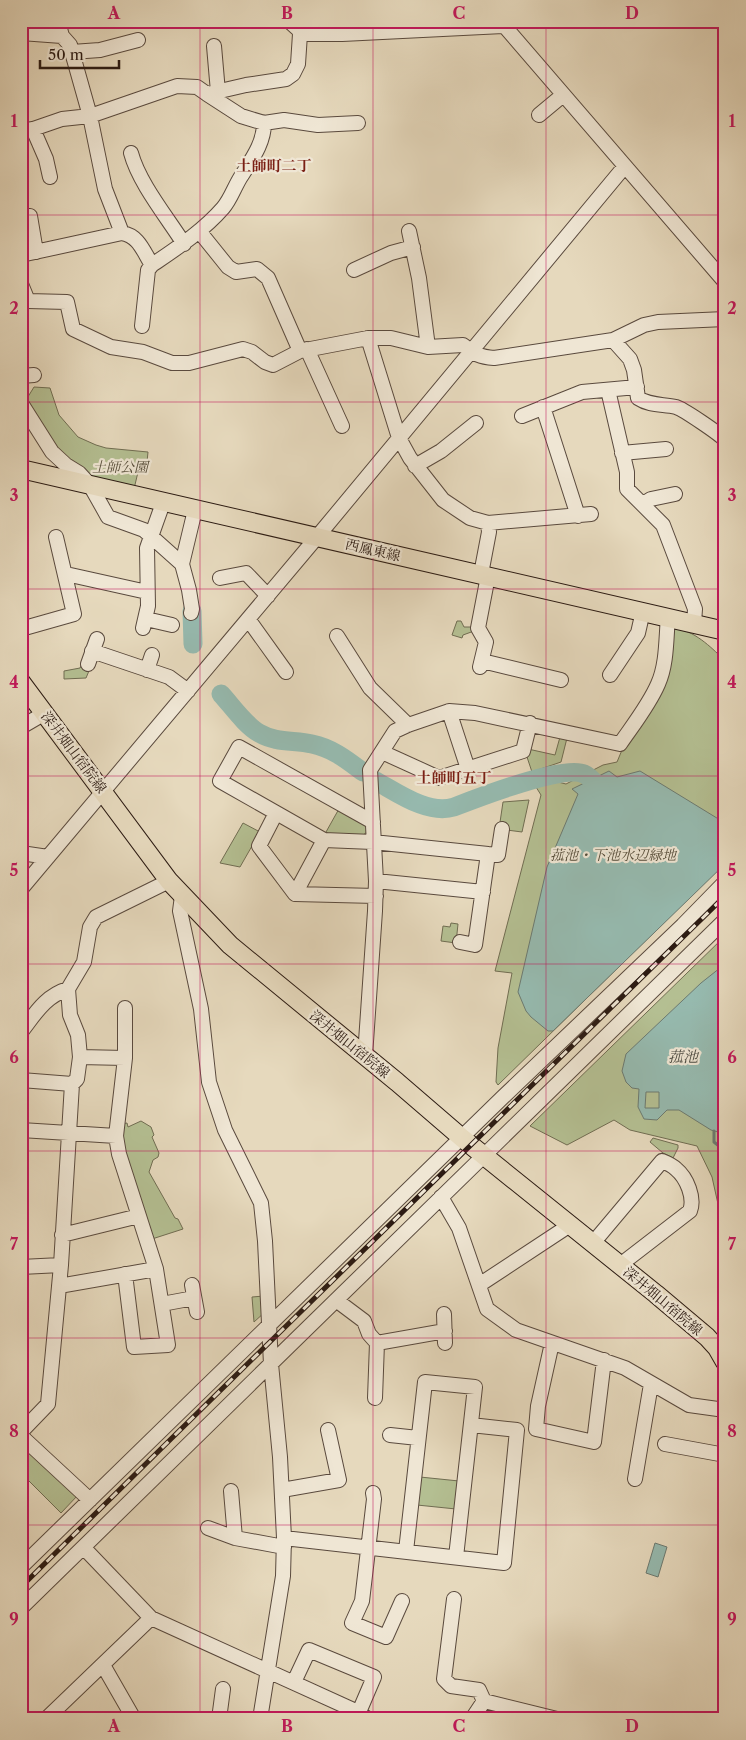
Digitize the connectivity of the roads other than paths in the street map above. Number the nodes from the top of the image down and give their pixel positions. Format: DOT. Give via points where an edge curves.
graph roads {
  1 [pos="58,21"];
  2 [pos="289,21"];
  3 [pos="502,24"];
  4 [pos="21,33"];
  5 [pos="300,34"];
  6 [pos="62,36"];
  7 [pos="138,40"];
  8 [pos="214,46"];
  9 [pos="72,52"];
  10 [pos="212,93"];
  11 [pos="563,95"];
  12 [pos="538,115"];
  13 [pos="90,116"];
  14 [pos="264,123"];
  15 [pos="358,123"];
  16 [pos="27,130"];
  17 [pos="131,154"];
  18 [pos="625,166"];
  19 [pos="50,177"];
  20 [pos="30,216"];
  21 [pos="199,231"];
  22 [pos="409,231"];
  23 [pos="122,232"];
  24 [pos="184,244"];
  25 [pos="413,247"];
  26 [pos="36,252"];
  27 [pos="21,255"];
  28 [pos="152,265"];
  29 [pos="354,270"];
  30 [pos="725,282"];
  31 [pos="21,284"];
  32 [pos="725,319"];
  33 [pos="142,326"];
  34 [pos="368,338"];
  35 [pos="613,340"];
  36 [pos="428,347"];
  37 [pos="304,350"];
  38 [pos="471,352"];
  39 [pos="637,387"];
  40 [pos="608,390"];
  41 [pos="21,403"];
  42 [pos="543,407"];
  43 [pos="522,416"];
  44 [pos="476,423"];
  45 [pos="342,426"];
  46 [pos="399,438"];
  47 [pos="725,440"];
  48 [pos="666,449"];
  49 [pos="622,453"];
  50 [pos="416,466"];
  51 [pos="21,470"];
  52 [pos="90,485"];
  53 [pos="676,494"];
  54 [pos="163,503"];
  55 [pos="643,504"];
  56 [pos="195,510"];
  57 [pos="488,522"];
  58 [pos="152,536"];
  59 [pos="56,537"];
  60 [pos="317,537"];
  61 [pos="182,564"];
  62 [pos="66,574"];
  63 [pos="484,575"];
  64 [pos="220,578"];
  65 [pos="147,592"];
  66 [pos="268,596"];
  67 [pos="643,611"];
  68 [pos="191,613"];
  69 [pos="668,617"];
  70 [pos="248,619"];
  71 [pos="694,623"];
  72 [pos="172,625"];
  73 [pos="21,629"];
  74 [pos="725,630"];
  75 [pos="337,636"];
  76 [pos="92,651"];
  77 [pos="152,655"];
  78 [pos="147,670"];
  79 [pos="286,672"];
  80 [pos="610,675"];
  81 [pos="561,680"];
  82 [pos="21,682"];
  83 [pos="188,691"];
  84 [pos="449,711"];
  85 [pos="45,713"];
  86 [pos="530,723"];
  87 [pos="408,725"];
  88 [pos="21,727"];
  89 [pos="382,752"];
  90 [pos="468,769"];
  91 [pos="104,792"];
  92 [pos="276,813"];
  93 [pos="372,822"];
  94 [pos="502,829"];
  95 [pos="324,840"];
  96 [pos="373,842"];
  97 [pos="21,853"];
  98 [pos="488,854"];
  99 [pos="48,858"];
  100 [pos="169,881"];
  101 [pos="376,881"];
  102 [pos="725,882"];
  103 [pos="21,889"];
  104 [pos="483,892"];
  105 [pos="295,894"];
  106 [pos="182,896"];
  107 [pos="376,896"];
  108 [pos="725,920"];
  109 [pos="460,942"];
  110 [pos="68,989"];
  111 [pos="125,1008"];
  112 [pos="21,1032"];
  113 [pos="364,1056"];
  114 [pos="80,1057"];
  115 [pos="125,1058"];
  116 [pos="21,1080"];
  117 [pos="72,1084"];
  118 [pos="21,1130"];
  119 [pos="69,1133"];
  120 [pos="116,1136"];
  121 [pos="462,1138"];
  122 [pos="484,1156"];
  123 [pos="441,1198"];
  124 [pos="139,1216"];
  125 [pos="570,1225"];
  126 [pos="62,1235"];
  127 [pos="593,1243"];
  128 [pos="61,1265"];
  129 [pos="620,1265"];
  130 [pos="21,1267"];
  131 [pos="156,1269"];
  132 [pos="125,1274"];
  133 [pos="479,1285"];
  134 [pos="59,1286"];
  135 [pos="195,1298"];
  136 [pos="336,1300"];
  137 [pos="162,1304"];
  138 [pos="444,1314"];
  139 [pos="270,1324"];
  140 [pos="377,1343"];
  141 [pos="552,1343"];
  142 [pos="604,1360"];
  143 [pos="725,1362"];
  144 [pos="271,1364"];
  145 [pos="651,1384"];
  146 [pos="375,1398"];
  147 [pos="725,1410"];
  148 [pos="471,1425"];
  149 [pos="328,1430"];
  150 [pos="21,1434"];
  151 [pos="390,1435"];
  152 [pos="418,1438"];
  153 [pos="665,1444"];
  154 [pos="725,1455"];
  155 [pos="635,1479"];
  156 [pos="282,1490"];
  157 [pos="231,1491"];
  158 [pos="373,1493"];
  159 [pos="90,1500"];
  160 [pos="208,1528"];
  161 [pos="235,1538"];
  162 [pos="284,1542"];
  163 [pos="368,1547"];
  164 [pos="84,1548"];
  165 [pos="406,1551"];
  166 [pos="456,1557"];
  167 [pos="21,1567"];
  168 [pos="454,1599"];
  169 [pos="402,1601"];
  170 [pos="21,1608"];
  171 [pos="151,1618"];
  172 [pos="102,1665"];
  173 [pos="267,1670"];
  174 [pos="294,1682"];
  175 [pos="223,1689"];
  176 [pos="484,1701"];
  177 [pos="361,1717"];
  178 [pos="46,1719"];
  179 [pos="134,1719"];
  180 [pos="219,1719"];
  181 [pos="260,1719"];
  182 [pos="472,1719"];
  183 [pos="557,1719"];
  1 -- 6 [label="street"];
  2 -- 5 [label="street"];
  3 -- 5 [label="street"];
  3 -- 11 [label="street"];
  4 -- 6 [label="street"];
  5 -- 10 [label="street" via="298,64 286,79"];
  6 -- 9 [label="street"];
  7 -- 9 [label="street" via="100,50"];
  8 -- 10 [label="street"];
  9 -- 13 [label="street"];
  10 -- 13 [label="street" via="197,87 177,86"];
  10 -- 14 [label="street" via="241,116"];
  11 -- 12 [label="street"];
  11 -- 18 [label="street"];
  13 -- 16 [label="street" via="62,119"];
  13 -- 23 [label="street" via="105,189"];
  14 -- 15 [label="street" via="284,120 318,125"];
  14 -- 21 [label="street" via="257,152 224,207"];
  16 -- 19 [label="street" via="46,159"];
  17 -- 24 [label="street" via="144,183"];
  18 -- 30 [label="street"];
  18 -- 38 [label="street"];
  20 -- 26 [label="street"];
  21 -- 24 [label="street"];
  21 -- 37 [label="street" via="228,267 236,272 257,270 268,278"];
  22 -- 25 [label="street"];
  23 -- 26 [label="street"];
  23 -- 28 [label="street" via="130,234 138,242"];
  24 -- 28 [label="street"];
  25 -- 29 [label="street"];
  25 -- 36 [label="street"];
  26 -- 27 [label="street"];
  28 -- 33 [label="street" via="148,270"];
  31 -- 37 [label="street" via="28,301 66,302 73,329 111,347 143,352 172,363 189,363 243,349 274,365"];
  32 -- 35 [label="street" via="658,322"];
  34 -- 36 [label="street" via="392,338"];
  34 -- 37 [label="street"];
  34 -- 46 [label="street"];
  35 -- 38 [label="street" via="494,358"];
  35 -- 39 [label="street" via="630,359"];
  36 -- 38 [label="street" via="463,345"];
  37 -- 45 [label="street"];
  38 -- 46 [label="street"];
  39 -- 40 [label="street"];
  39 -- 47 [label="street" via="638,398 644,402 678,407"];
  40 -- 42 [label="street" via="582,392"];
  40 -- 49 [label="street"];
  41 -- 52 [label="street" via="52,452"];
  42 -- 43 [label="street"];
  42 -- 57 [label="street" via="585,515"];
  44 -- 50 [label="street"];
  46 -- 50 [label="street"];
  46 -- 60 [label="street"];
  48 -- 49 [label="street"];
  49 -- 55 [label="street" via="627,489"];
  50 -- 57 [label="street" via="443,500 470,518"];
  51 -- 52 [label="main road, 西鳳東線"];
  52 -- 54 [label="main road, 西鳳東線"];
  52 -- 58 [label="street" via="108,518 140,528"];
  53 -- 55 [label="street"];
  54 -- 56 [label="main road, 西鳳東線"];
  54 -- 58 [label="street"];
  55 -- 71 [label="street" via="663,525 695,610"];
  56 -- 60 [label="main road, 西鳳東線"];
  56 -- 61 [label="street"];
  57 -- 63 [label="street"];
  58 -- 61 [label="street"];
  58 -- 65 [label="street" via="147,548"];
  59 -- 62 [label="street"];
  60 -- 63 [label="main road, 西鳳東線"];
  60 -- 66 [label="street"];
  61 -- 68 [label="street"];
  62 -- 65 [label="street"];
  62 -- 73 [label="street" via="74,614"];
  63 -- 67 [label="main road, 西鳳東線"];
  63 -- 81 [label="street" via="478,628 486,642 481,664"];
  64 -- 66 [label="street" via="246,573"];
  65 -- 72 [label="street" via="144,624"];
  66 -- 70 [label="street"];
  67 -- 69 [label="main road, 西鳳東線"];
  67 -- 80 [label="street" via="638,633"];
  69 -- 71 [label="main road, 西鳳東線"];
  69 -- 86 [label="street" via="658,684 620,744"];
  70 -- 79 [label="street"];
  70 -- 83 [label="street"];
  71 -- 74 [label="main road, 西鳳東線"];
  75 -- 87 [label="street" via="370,688"];
  76 -- 78 [label="street"];
  77 -- 78 [label="street"];
  78 -- 83 [label="street" via="169,677"];
  82 -- 85 [label="main road, 深井畑山宿院線"];
  83 -- 91 [label="street"];
  84 -- 86 [label="street"];
  84 -- 87 [label="street"];
  84 -- 90 [label="street"];
  85 -- 88 [label="street"];
  85 -- 91 [label="main road, 深井畑山宿院線"];
  86 -- 90 [label="street" via="523,751"];
  87 -- 89 [label="street" via="395,731"];
  89 -- 90 [label="street" via="439,778"];
  89 -- 93 [label="street" via="370,770"];
  91 -- 99 [label="street"];
  91 -- 100 [label="main road, 深井畑山宿院線"];
  92 -- 93 [label="street" via="220,781 239,748"];
  92 -- 95 [label="street"];
  92 -- 105 [label="street" via="259,846"];
  93 -- 96 [label="street"];
  94 -- 98 [label="street" via="498,855"];
  95 -- 96 [label="street"];
  95 -- 105 [label="street"];
  96 -- 98 [label="street"];
  96 -- 101 [label="street"];
  97 -- 99 [label="street"];
  98 -- 104 [label="street"];
  99 -- 103 [label="street"];
  100 -- 106 [label="main road, 深井畑山宿院線"];
  100 -- 110 [label="street" via="96,917 90,927 84,962"];
  101 -- 104 [label="street"];
  101 -- 107 [label="street"];
  102 -- 121 [label="street"];
  104 -- 109 [label="street" via="475,945"];
  105 -- 107 [label="street"];
  106 -- 113 [label="main road, 深井畑山宿院線" via="230,946"];
  106 -- 139 [label="street" via="180,911 201,1009 209,1082 225,1130 261,1203"];
  107 -- 113 [label="street"];
  108 -- 122 [label="street"];
  110 -- 112 [label="street" via="57,992 39,1007"];
  110 -- 114 [label="street" via="70,1015 78,1035"];
  111 -- 115 [label="street"];
  113 -- 121 [label="main road, 深井畑山宿院線"];
  114 -- 115 [label="street"];
  114 -- 117 [label="street" via="77,1079"];
  115 -- 120 [label="street"];
  116 -- 117 [label="street"];
  117 -- 119 [label="street"];
  118 -- 119 [label="street"];
  119 -- 120 [label="street"];
  119 -- 126 [label="street"];
  120 -- 124 [label="street"];
  121 -- 122 [label="main road, 深井畑山宿院線"];
  121 -- 139 [label="street"];
  122 -- 123 [label="street"];
  122 -- 125 [label="main road, 深井畑山宿院線"];
  123 -- 133 [label="street" via="459,1228"];
  123 -- 136 [label="street"];
  124 -- 126 [label="street"];
  124 -- 131 [label="street"];
  125 -- 127 [label="main road, 深井畑山宿院線"];
  125 -- 133 [label="street"];
  126 -- 128 [label="street"];
  127 -- 129 [label="main road, 深井畑山宿院線"];
  127 -- 129 [label="street" via="662,1161 676,1168 689,1188 690,1211"];
  128 -- 130 [label="street"];
  128 -- 134 [label="street"];
  129 -- 143 [label="main road, 深井畑山宿院線" via="707,1337"];
  131 -- 132 [label="street"];
  131 -- 137 [label="street"];
  132 -- 134 [label="street"];
  132 -- 137 [label="street" via="134,1346 168,1345"];
  133 -- 141 [label="street" via="487,1309 516,1330"];
  134 -- 150 [label="street" via="48,1404"];
  135 -- 137 [label="street"];
  136 -- 140 [label="street" via="364,1321"];
  136 -- 144 [label="street"];
  138 -- 140 [label="street" via="445,1337"];
  139 -- 144 [label="street"];
  139 -- 159 [label="street"];
  140 -- 146 [label="street"];
  141 -- 142 [label="street"];
  141 -- 142 [label="street" via="536,1429 594,1442"];
  142 -- 145 [label="street"];
  144 -- 156 [label="street"];
  144 -- 164 [label="street"];
  145 -- 147 [label="street" via="689,1405"];
  145 -- 155 [label="street"];
  148 -- 152 [label="street" via="475,1387 425,1382"];
  148 -- 166 [label="street"];
  148 -- 166 [label="street" via="516,1430 504,1563"];
  149 -- 156 [label="street" via="339,1480"];
  150 -- 159 [label="street"];
  151 -- 152 [label="street"];
  152 -- 165 [label="street"];
  153 -- 154 [label="street"];
  156 -- 162 [label="street"];
  157 -- 161 [label="street"];
  158 -- 163 [label="street"];
  159 -- 167 [label="street"];
  160 -- 161 [label="street"];
  161 -- 162 [label="street"];
  162 -- 163 [label="street"];
  162 -- 173 [label="street"];
  163 -- 165 [label="street"];
  163 -- 169 [label="street" via="362,1600 352,1623 386,1637"];
  164 -- 170 [label="street"];
  164 -- 171 [label="street"];
  165 -- 166 [label="street"];
  168 -- 176 [label="street" via="444,1679 451,1686 479,1690"];
  171 -- 172 [label="street"];
  171 -- 173 [label="street"];
  172 -- 178 [label="street"];
  172 -- 179 [label="street"];
  173 -- 174 [label="street"];
  173 -- 181 [label="street"];
  174 -- 177 [label="street"];
  174 -- 177 [label="street" via="309,1650 374,1677"];
  175 -- 180 [label="street"];
  176 -- 182 [label="street"];
  176 -- 183 [label="street"];
}
